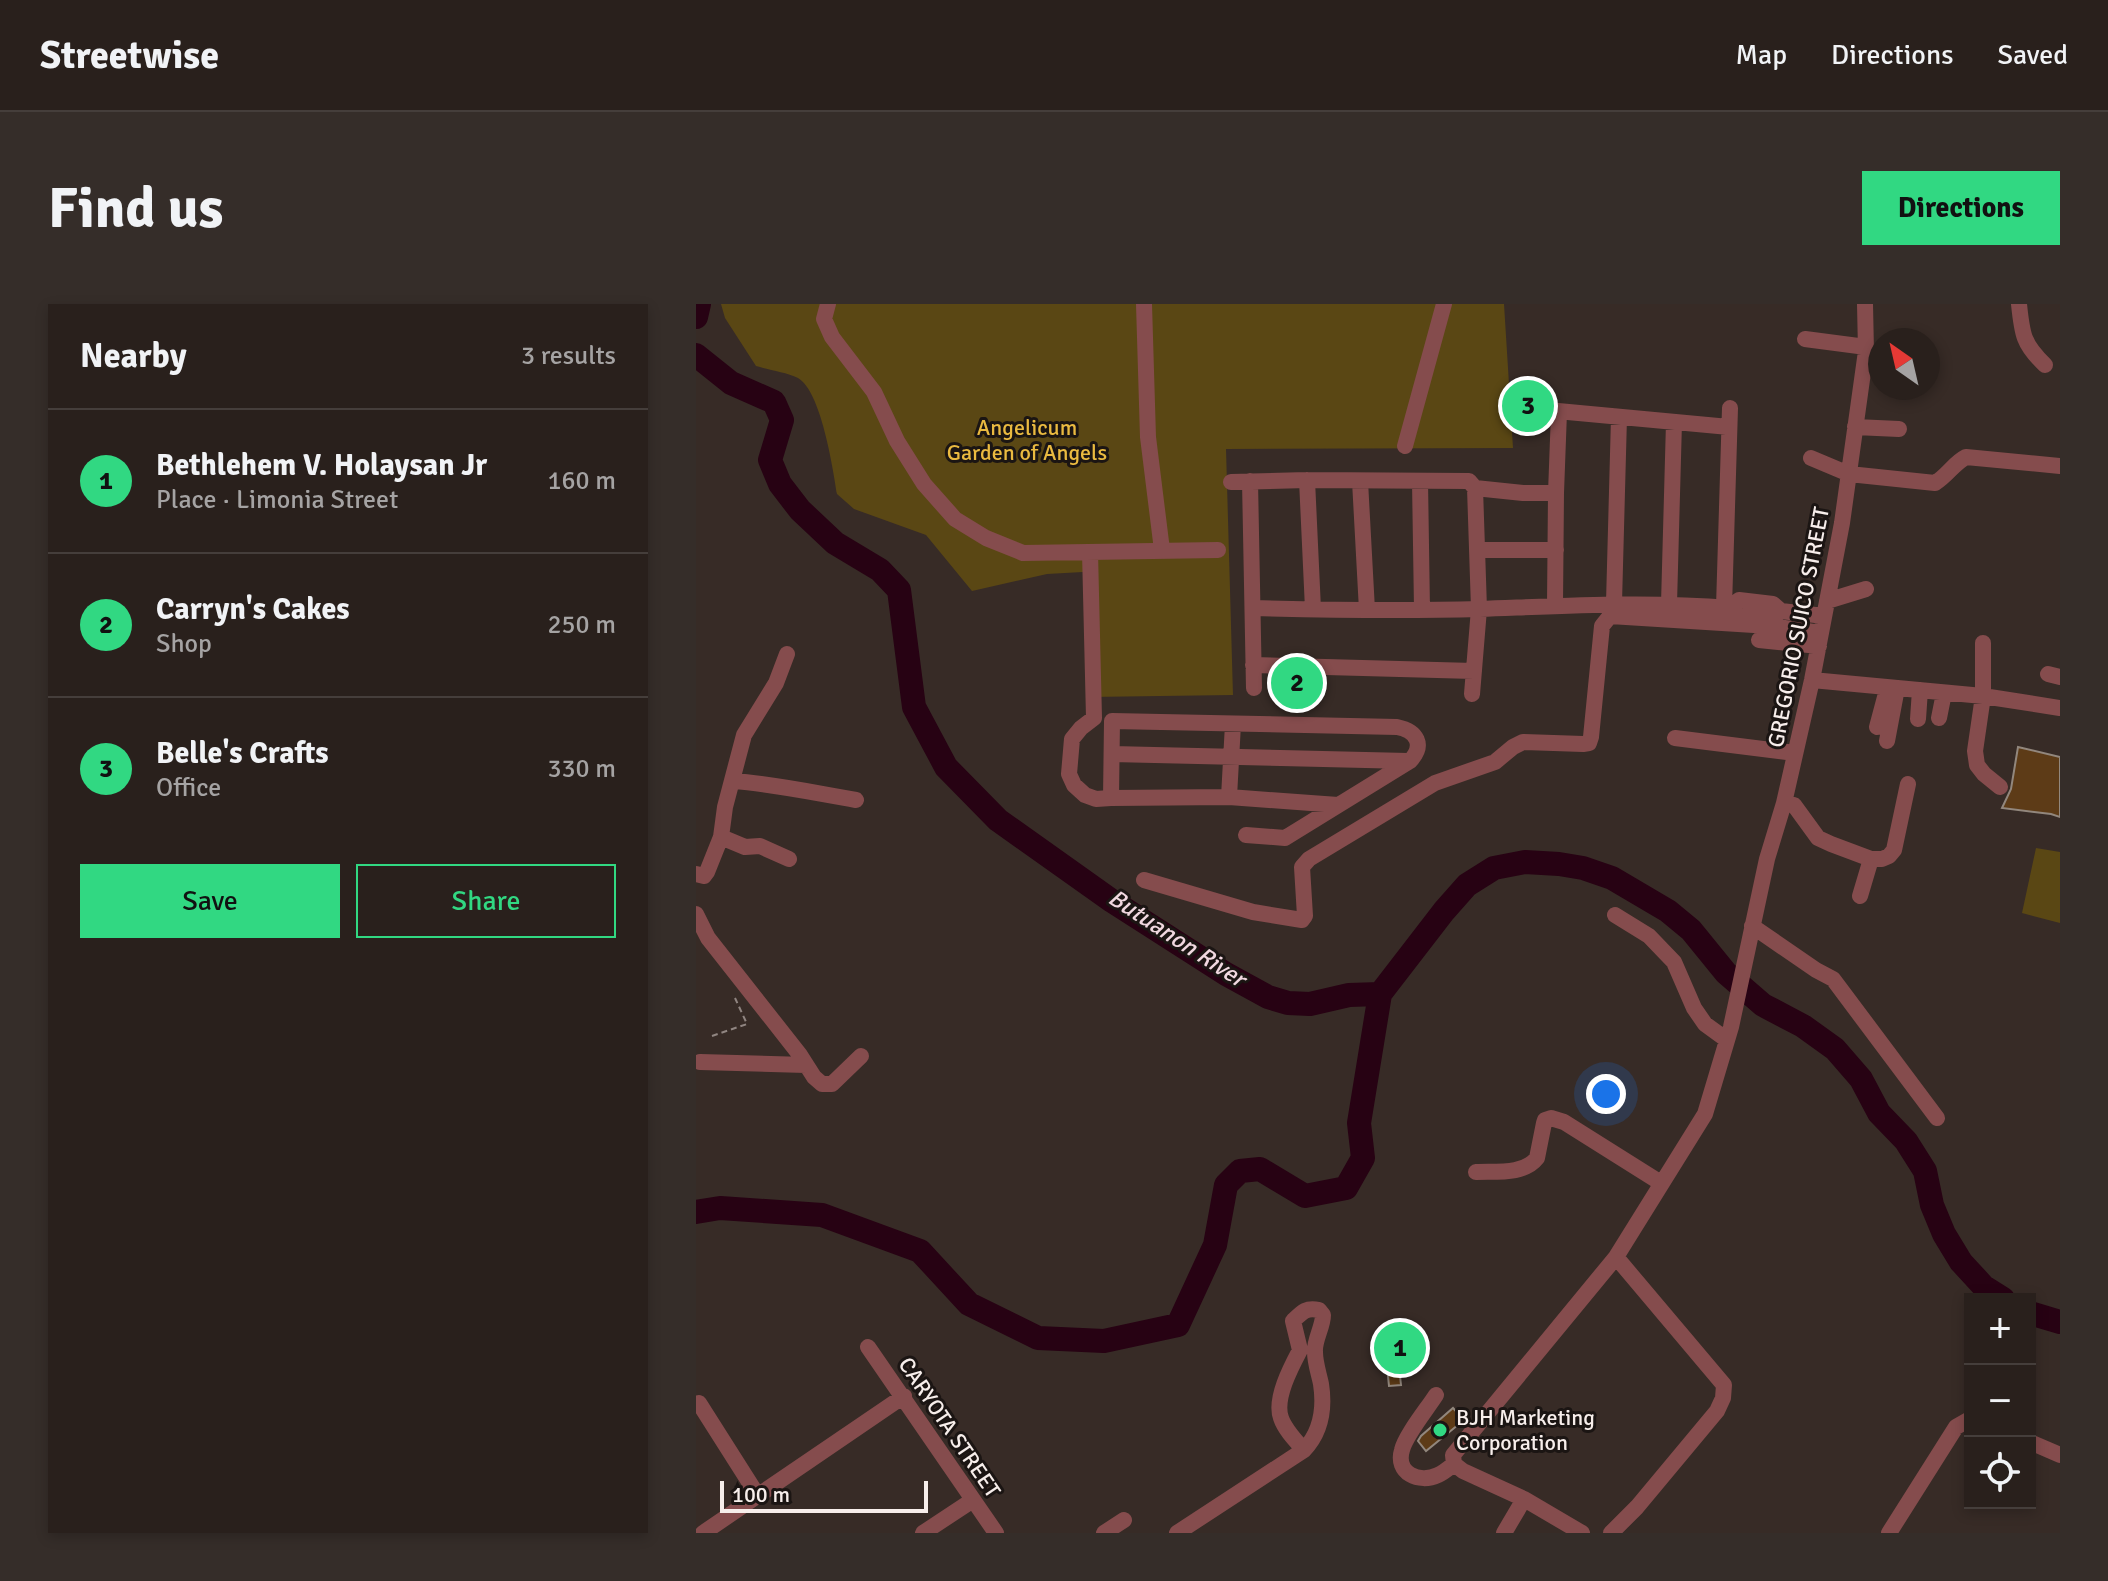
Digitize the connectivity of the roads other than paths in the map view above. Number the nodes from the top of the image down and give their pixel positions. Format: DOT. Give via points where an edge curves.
graph roads {
  1 [pos="828,304"];
  2 [pos="1144,304"];
  3 [pos="1444,304"];
  4 [pos="1865,304"];
  5 [pos="2019,304"];
  6 [pos="1805,339"];
  7 [pos="1866,347"];
  8 [pos="2045,365"];
  9 [pos="1515,407"];
  10 [pos="1730,408"];
  11 [pos="1559,412"];
  12 [pos="1619,417"];
  13 [pos="1674,422"];
  14 [pos="1729,427"];
  15 [pos="1855,427"];
  16 [pos="1899,429"];
  17 [pos="1405,446"];
  18 [pos="1811,458"];
  19 [pos="2060,466"];
  20 [pos="1849,474"];
  21 [pos="1307,480"];
  22 [pos="1250,481"];
  23 [pos="1360,481"];
  24 [pos="1420,481"];
  25 [pos="1231,482"];
  26 [pos="1475,488"];
  27 [pos="1556,493"];
  28 [pos="1162,550"];
  29 [pos="1218,550"];
  30 [pos="1478,550"];
  31 [pos="1556,550"];
  32 [pos="1090,552"];
  33 [pos="1866,589"];
  34 [pos="1614,603"];
  35 [pos="1669,604"];
  36 [pos="1555,605"];
  37 [pos="1253,608"];
  38 [pos="1727,608"];
  39 [pos="1313,609"];
  40 [pos="1422,609"];
  41 [pos="1479,609"];
  42 [pos="1367,610"];
  43 [pos="1823,624"];
  44 [pos="1759,640"];
  45 [pos="1983,643"];
  46 [pos="787,654"];
  47 [pos="1253,665"];
  48 [pos="1474,671"];
  49 [pos="1812,680"];
  50 [pos="1254,688"];
  51 [pos="1892,688"];
  52 [pos="1920,690"];
  53 [pos="1944,693"];
  54 [pos="1472,694"];
  55 [pos="1983,696"];
  56 [pos="2060,708"];
  57 [pos="1094,718"];
  58 [pos="1939,718"];
  59 [pos="1918,719"];
  60 [pos="1112,721"];
  61 [pos="1233,724"];
  62 [pos="1877,727"];
  63 [pos="1675,738"];
  64 [pos="1887,741"];
  65 [pos="1795,753"];
  66 [pos="1112,754"];
  67 [pos="1231,757"];
  68 [pos="1410,761"];
  69 [pos="733,781"];
  70 [pos="1908,784"];
  71 [pos="2000,787"];
  72 [pos="1229,797"];
  73 [pos="1111,798"];
  74 [pos="856,800"];
  75 [pos="1784,803"];
  76 [pos="1338,805"];
  77 [pos="1246,835"];
  78 [pos="721,837"];
  79 [pos="789,859"];
  80 [pos="1871,859"];
  81 [pos="696,874"];
  82 [pos="1144,880"];
  83 [pos="1860,896"];
  84 [pos="696,914"];
  85 [pos="1615,915"];
  86 [pos="1752,926"];
  87 [pos="1729,1033"];
  88 [pos="861,1056"];
  89 [pos="700,1062"];
  90 [pos="806,1065"];
  91 [pos="1937,1118"];
  92 [pos="1476,1172"];
  93 [pos="1661,1183"];
  94 [pos="1616,1257"];
  95 [pos="868,1347"];
  96 [pos="1436,1395"];
  97 [pos="904,1396"];
  98 [pos="699,1403"];
  99 [pos="1964,1422"];
  100 [pos="2036,1445"];
  101 [pos="1304,1450"];
  102 [pos="2060,1455"];
  103 [pos="1454,1464"];
  104 [pos="758,1496"];
  105 [pos="1524,1499"];
  106 [pos="973,1500"];
  107 [pos="1124,1520"];
  108 [pos="703,1533"];
  109 [pos="923,1533"];
  110 [pos="996,1533"];
  111 [pos="1104,1533"];
  112 [pos="1177,1533"];
  113 [pos="1504,1533"];
  114 [pos="1582,1533"];
  115 [pos="1611,1533"];
  116 [pos="1889,1533"];
  1 -- 32 [label="street" via="824,319 832,337 874,392 924,484 955,519 1023,553"];
  2 -- 28 [label="street" via="1148,437"];
  3 -- 17 [label="street"];
  4 -- 7 [label="street, GREGORIO SUICO STREET"];
  5 -- 8 [label="street" via="2021,330"];
  6 -- 7 [label="street"];
  7 -- 15 [label="street, GREGORIO SUICO STREET"];
  9 -- 11 [label="street"];
  10 -- 14 [label="street"];
  11 -- 12 [label="street"];
  11 -- 27 [label="street"];
  12 -- 13 [label="street"];
  12 -- 34 [label="street"];
  13 -- 14 [label="street"];
  13 -- 35 [label="street"];
  14 -- 38 [label="street"];
  15 -- 16 [label="street"];
  15 -- 20 [label="street, GREGORIO SUICO STREET"];
  18 -- 20 [label="street"];
  19 -- 20 [label="street" via="1973,457 1959,461 1935,483"];
  20 -- 43 [label="street, GREGORIO SUICO STREET"];
  21 -- 22 [label="street"];
  21 -- 23 [label="street"];
  21 -- 39 [label="street"];
  22 -- 25 [label="street"];
  22 -- 37 [label="street"];
  23 -- 24 [label="street"];
  23 -- 42 [label="street"];
  24 -- 26 [label="street" via="1469,481"];
  24 -- 40 [label="street"];
  26 -- 27 [label="street"];
  26 -- 30 [label="street"];
  27 -- 31 [label="street"];
  28 -- 29 [label="street"];
  28 -- 32 [label="street"];
  30 -- 31 [label="street"];
  30 -- 41 [label="street"];
  31 -- 36 [label="street"];
  32 -- 57 [label="street"];
  33 -- 43 [label="street"];
  34 -- 35 [label="street"];
  34 -- 36 [label="street"];
  35 -- 38 [label="street"];
  36 -- 41 [label="street"];
  37 -- 39 [label="street"];
  37 -- 47 [label="street"];
  38 -- 43 [label="street" via="1735,616 1771,619 1781,611"];
  39 -- 42 [label="street"];
  40 -- 41 [label="street"];
  40 -- 42 [label="street"];
  41 -- 48 [label="street"];
  43 -- 44 [label="street"];
  43 -- 49 [label="street, GREGORIO SUICO STREET"];
  43 -- 82 [label="street" via="1610,616 1602,626 1589,743 1518,744 1495,762 1435,783 1309,859 1302,867 1302,920 1253,912"];
  45 -- 55 [label="street"];
  46 -- 69 [label="street" via="744,735"];
  47 -- 48 [label="street"];
  47 -- 50 [label="street"];
  48 -- 54 [label="street"];
  49 -- 51 [label="street"];
  49 -- 65 [label="street, GREGORIO SUICO STREET"];
  51 -- 52 [label="street"];
  51 -- 62 [label="street"];
  51 -- 64 [label="street"];
  52 -- 53 [label="street"];
  52 -- 59 [label="street"];
  53 -- 55 [label="street"];
  53 -- 58 [label="street"];
  55 -- 56 [label="street"];
  55 -- 71 [label="street" via="1976,760"];
  57 -- 60 [label="street"];
  57 -- 73 [label="street" via="1072,739 1069,774 1085,795"];
  60 -- 61 [label="street"];
  60 -- 66 [label="street"];
  61 -- 67 [label="street"];
  61 -- 68 [label="street" via="1407,729 1418,746"];
  63 -- 65 [label="street"];
  65 -- 75 [label="street, GREGORIO SUICO STREET"];
  66 -- 67 [label="street"];
  66 -- 73 [label="street"];
  67 -- 68 [label="street"];
  67 -- 72 [label="street"];
  68 -- 76 [label="street"];
  69 -- 74 [label="street"];
  69 -- 78 [label="street"];
  70 -- 80 [label="street" via="1894,850 1882,859"];
  72 -- 73 [label="street"];
  72 -- 76 [label="street"];
  75 -- 80 [label="street" via="1794,805 1818,838"];
  75 -- 86 [label="street, GREGORIO SUICO STREET"];
  76 -- 77 [label="street" via="1285,838"];
  78 -- 79 [label="street"];
  78 -- 81 [label="street" via="707,872"];
  80 -- 83 [label="street"];
  84 -- 90 [label="street" via="708,938"];
  85 -- 87 [label="street" via="1649,936 1674,962 1705,1024"];
  86 -- 87 [label="street, GREGORIO SUICO STREET"];
  86 -- 91 [label="street" via="1833,979"];
  87 -- 93 [label="street, GREGORIO SUICO STREET" via="1705,1114"];
  88 -- 90 [label="street" via="832,1084 822,1084"];
  89 -- 90 [label="street"];
  92 -- 93 [label="street" via="1530,1165 1537,1158 1545,1120 1551,1118"];
  93 -- 94 [label="street, GREGORIO SUICO STREET"];
  94 -- 103 [label="street, GREGORIO SUICO STREET" via="1453,1455"];
  94 -- 115 [label="street" via="1724,1385 1723,1398 1708,1422"];
  95 -- 97 [label="street, CARYOTA STREET"];
  96 -- 103 [label="street" via="1402,1448 1401,1460 1413,1477 1437,1476"];
  97 -- 104 [label="street"];
  97 -- 106 [label="street, CARYOTA STREET"];
  98 -- 104 [label="street"];
  99 -- 116 [label="street" via="1956,1427"];
  100 -- 102 [label="street"];
  101 -- 101 [label="street" via="1316,1438 1322,1389 1307,1350 1290,1369 1278,1406 1281,1420"];
  101 -- 112 [label="street"];
  103 -- 105 [label="street"];
  104 -- 108 [label="street"];
  105 -- 113 [label="street"];
  105 -- 114 [label="street"];
  106 -- 109 [label="street"];
  106 -- 110 [label="street, CARYOTA STREET"];
  107 -- 111 [label="street"];
}
